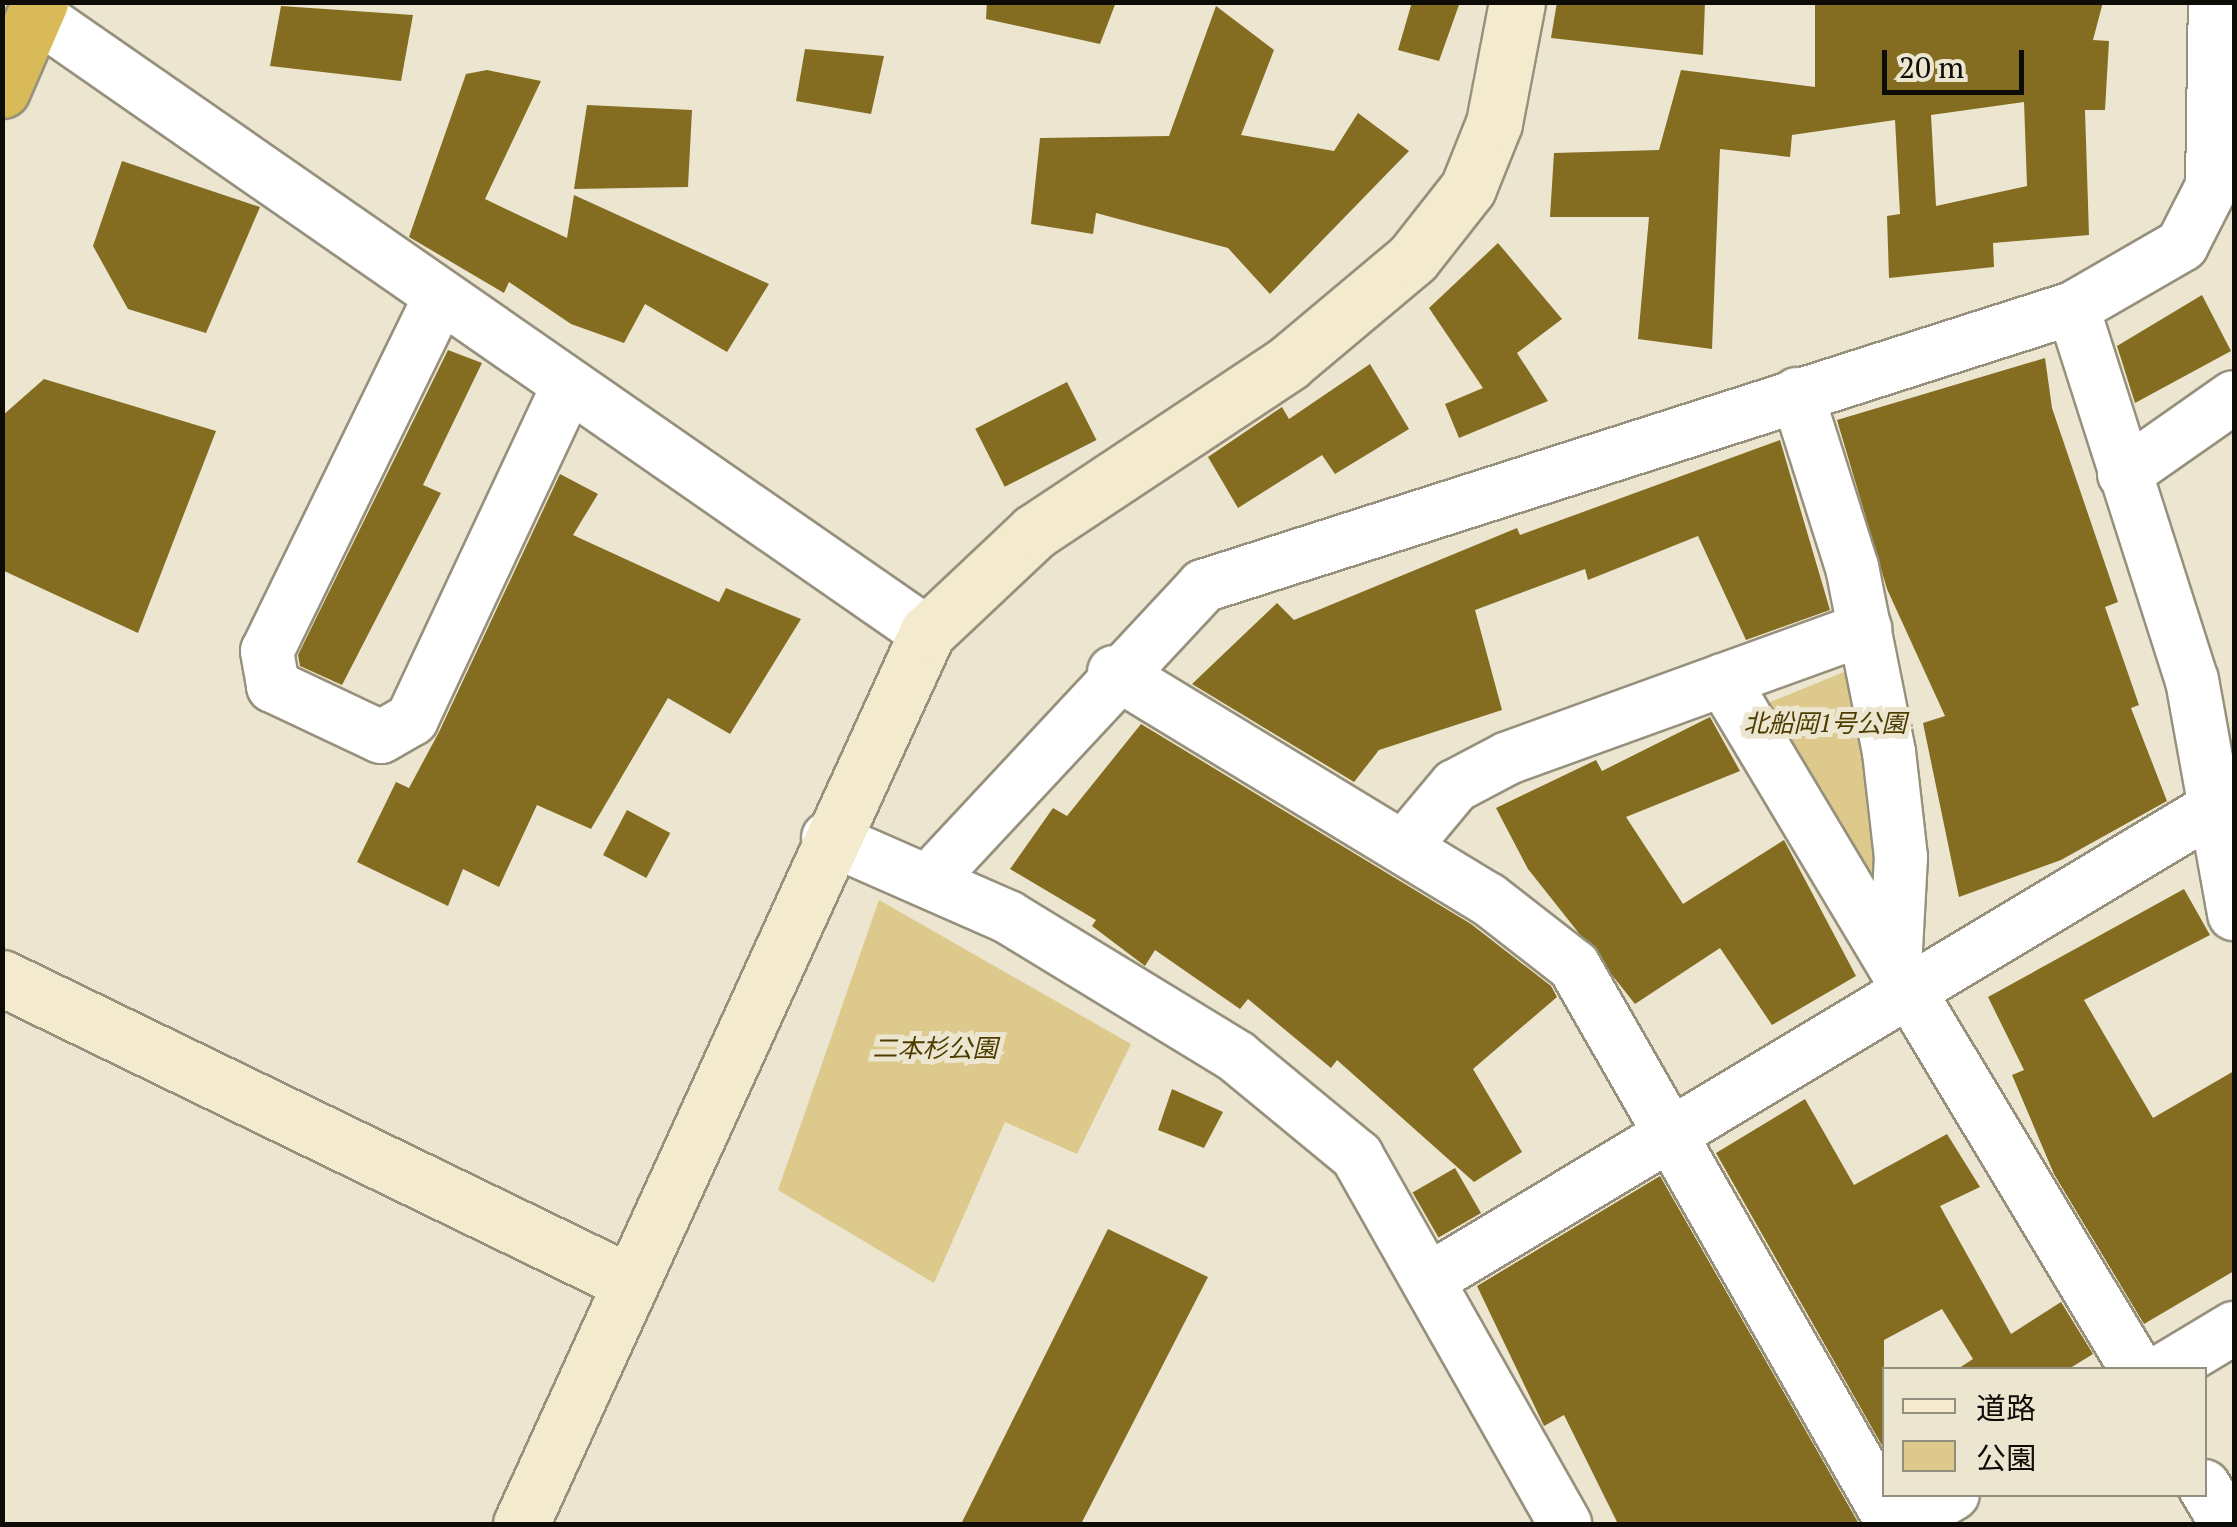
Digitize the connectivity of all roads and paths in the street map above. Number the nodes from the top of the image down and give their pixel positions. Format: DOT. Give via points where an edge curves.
graph roads {
  1 [pos="1517,2"];
  2 [pos="2215,2"];
  3 [pos="37,8"];
  4 [pos="2,90"];
  5 [pos="2227,122"];
  6 [pos="440,298"];
  7 [pos="2072,308"];
  8 [pos="568,386"];
  9 [pos="1798,394"];
  10 [pos="2234,397"];
  11 [pos="2124,474"];
  12 [pos="1865,629"];
  13 [pos="927,633"];
  14 [pos="1114,672"];
  15 [pos="1724,680"];
  16 [pos="2226,803"];
  17 [pos="828,838"];
  18 [pos="1404,848"];
  19 [pos="932,877"];
  20 [pos="2231,899"];
  21 [pos="2,978"];
  22 [pos="1903,978"];
  23 [pos="1668,1130"];
  24 [pos="1428,1280"];
  25 [pos="629,1282"];
  26 [pos="2234,1328"];
  27 [pos="2134,1367"];
  28 [pos="2169,1367"];
  29 [pos="2207,1491"];
  30 [pos="1948,1497"];
  31 [pos="522,1524"];
  32 [pos="1565,1524"];
  33 [pos="1892,1524"];
  34 [pos="1902,1524"];
  35 [pos="2227,1524"];
  1 -- 13 [label="street" via="1494,124 1468,188 1413,258 1288,364 1034,532"];
  2 -- 5 [label="street"];
  3 -- 4 [label="highway"];
  3 -- 6 [label="street"];
  5 -- 7 [label="street" via="2212,186 2182,245"];
  6 -- 8 [label="street"];
  6 -- 8 [label="street" via="267,650 273,686 382,737 412,719"];
  7 -- 9 [label="street"];
  7 -- 11 [label="street"];
  8 -- 13 [label="street"];
  9 -- 12 [label="street"];
  9 -- 14 [label="street" via="1202,586"];
  10 -- 11 [label="street"];
  11 -- 16 [label="street"];
  12 -- 15 [label="street"];
  12 -- 22 [label="street" via="1901,858"];
  13 -- 17 [label="street"];
  14 -- 18 [label="street"];
  14 -- 19 [label="street"];
  15 -- 18 [label="street" via="1454,786"];
  15 -- 22 [label="street"];
  16 -- 20 [label="street"];
  16 -- 22 [label="street"];
  17 -- 19 [label="street"];
  17 -- 25 [label="street"];
  18 -- 23 [label="street" via="1540,934 1574,966"];
  19 -- 24 [label="street" via="1237,1057 1358,1156"];
  21 -- 25 [label="street"];
  22 -- 23 [label="street"];
  22 -- 27 [label="street"];
  23 -- 24 [label="street"];
  23 -- 33 [label="street"];
  24 -- 32 [label="street"];
  25 -- 31 [label="street"];
  26 -- 28 [label="street"];
  29 -- 35 [label="street"];
  30 -- 34 [label="street"];
}
